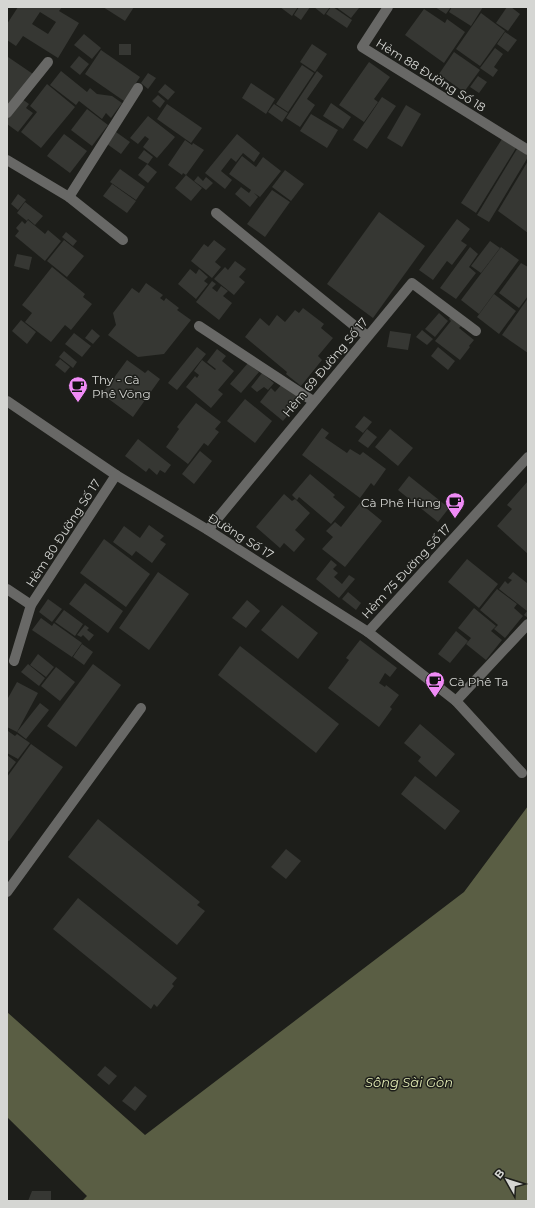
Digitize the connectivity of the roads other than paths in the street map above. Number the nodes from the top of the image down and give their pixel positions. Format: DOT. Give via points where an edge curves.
graph roads {
  1 [pos="388,7"];
  2 [pos="48,62"];
  3 [pos="138,88"];
  4 [pos="7,113"];
  5 [pos="528,150"];
  6 [pos="7,160"];
  7 [pos="69,197"];
  8 [pos="216,213"];
  9 [pos="123,240"];
  10 [pos="199,326"];
  11 [pos="476,331"];
  12 [pos="367,336"];
  13 [pos="7,401"];
  14 [pos="314,401"];
  15 [pos="528,457"];
  16 [pos="116,475"];
  17 [pos="208,530"];
  18 [pos="7,589"];
  19 [pos="31,605"];
  20 [pos="528,624"];
  21 [pos="368,632"];
  22 [pos="14,661"];
  23 [pos="456,701"];
  24 [pos="141,708"];
  25 [pos="522,773"];
  26 [pos="7,892"];
  1 -- 5 [label="street, Hẻm 88 Đường Số 18" via="362,46"];
  2 -- 4 [label="street"];
  3 -- 7 [label="street"];
  6 -- 7 [label="street"];
  7 -- 9 [label="street"];
  8 -- 12 [label="street"];
  10 -- 14 [label="street"];
  11 -- 12 [label="street, Hẻm 69 Đường Số 17" via="412,282"];
  12 -- 14 [label="street, Hẻm 69 Đường Số 17"];
  13 -- 16 [label="street, Đường Số 17"];
  14 -- 17 [label="street, Hẻm 69 Đường Số 17"];
  15 -- 21 [label="street, Hẻm 75 Đường Số 17"];
  16 -- 17 [label="street, Đường Số 17"];
  16 -- 19 [label="street, Hẻm 80 Đường Số 17"];
  17 -- 21 [label="street, Đường Số 17"];
  18 -- 19 [label="street, Hẻm 80 Đường Số 17"];
  19 -- 22 [label="street, Hẻm 80 Đường Số 17"];
  20 -- 23 [label="street"];
  21 -- 23 [label="street, Đường Số 17"];
  23 -- 25 [label="street, Đường Số 17"];
  24 -- 26 [label="street"];
}
